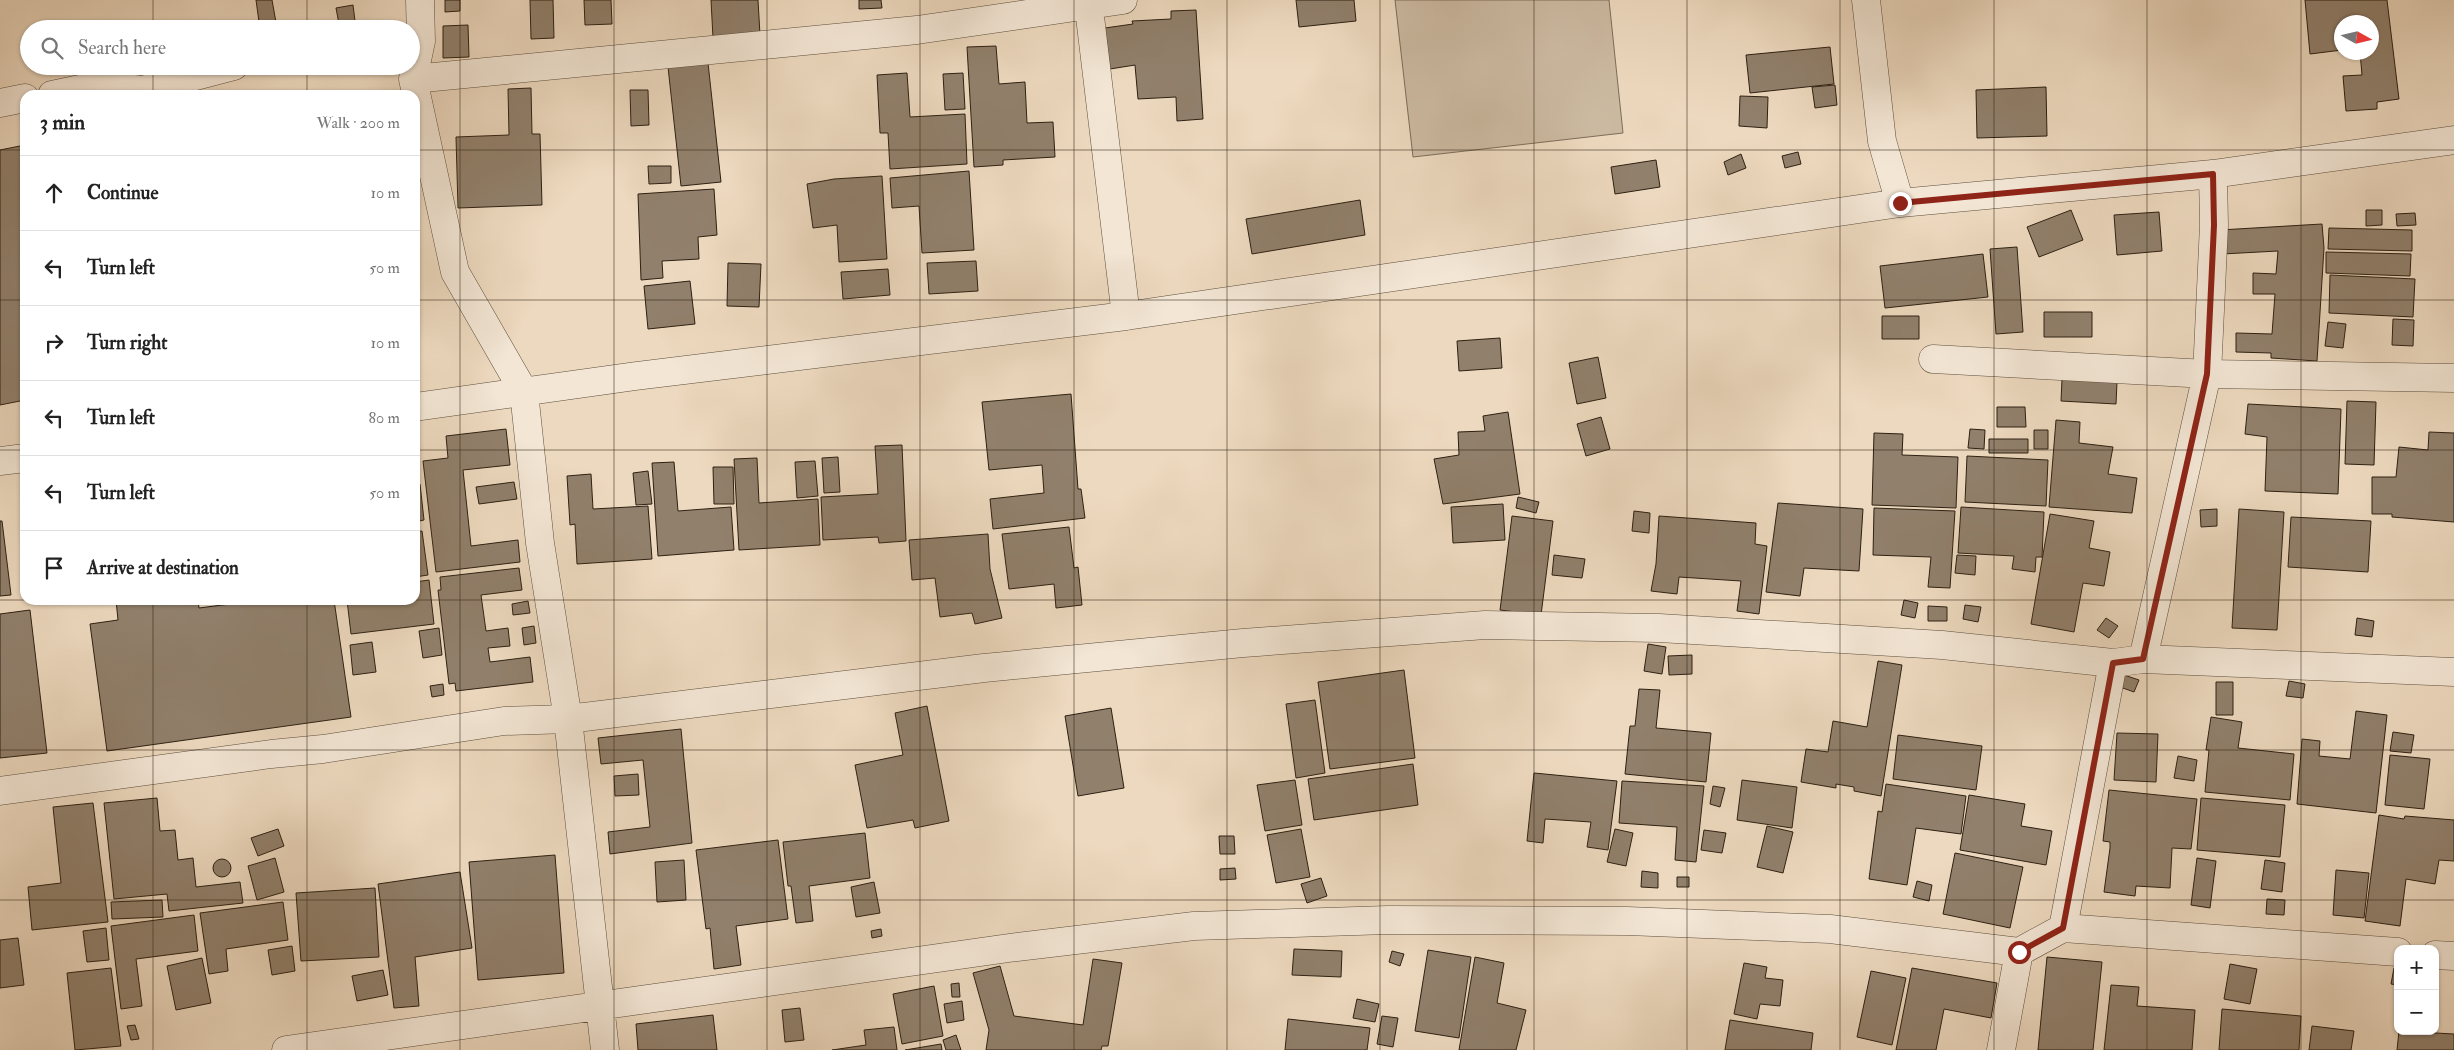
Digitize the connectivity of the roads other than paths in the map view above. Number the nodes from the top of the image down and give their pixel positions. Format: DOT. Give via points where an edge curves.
graph roads {
  1 [pos="420,0"];
  2 [pos="1123,0"];
  3 [pos="1866,0"];
  4 [pos="1088,2"];
  5 [pos="418,20"];
  6 [pos="200,75"];
  7 [pos="414,75"];
  8 [pos="414,79"];
  9 [pos="73,90"];
  10 [pos="142,90"];
  11 [pos="142,90"];
  12 [pos="416,90"];
  13 [pos="20,99"];
  14 [pos="0,103"];
  15 [pos="420,107"];
  16 [pos="2454,140"];
  17 [pos="2213,174"];
  18 [pos="1900,203"];
  19 [pos="1126,316"];
  20 [pos="1933,359"];
  21 [pos="2207,374"];
  22 [pos="2454,378"];
  23 [pos="524,392"];
  24 [pos="420,406"];
  25 [pos="20,459"];
  26 [pos="0,461"];
  27 [pos="2143,659"];
  28 [pos="2113,663"];
  29 [pos="2454,672"];
  30 [pos="568,719"];
  31 [pos="0,790"];
  32 [pos="2063,928"];
  33 [pos="2019,952"];
  34 [pos="2394,952"];
  35 [pos="2439,955"];
  36 [pos="2454,956"];
  37 [pos="601,1007"];
  38 [pos="286,1050"];
  39 [pos="605,1050"];
  40 [pos="2001,1050"];
  1 -- 5 [label="street"];
  2 -- 4 [label="street"];
  3 -- 18 [label="street" via="1882,141"];
  4 -- 8 [label="street" via="917,30"];
  4 -- 19 [label="street"];
  6 -- 10 [label="street"];
  7 -- 8 [label="street"];
  8 -- 12 [label="street"];
  9 -- 11 [label="street" via="99,84"];
  13 -- 14 [label="street"];
  15 -- 23 [label="street" via="455,272"];
  16 -- 17 [label="street"];
  17 -- 18 [label="street"];
  17 -- 21 [label="street" via="2214,234"];
  18 -- 19 [label="street"];
  19 -- 23 [label="street"];
  20 -- 21 [label="street"];
  21 -- 22 [label="street"];
  21 -- 27 [label="street"];
  23 -- 24 [label="street"];
  23 -- 30 [label="street" via="540,543"];
  25 -- 26 [label="street"];
  27 -- 28 [label="street"];
  27 -- 29 [label="street"];
  28 -- 30 [label="street" via="1942,645 1659,628 1485,625 1243,643 984,668"];
  28 -- 32 [label="street"];
  30 -- 31 [label="street" via="504,721 323,749"];
  30 -- 37 [label="street"];
  32 -- 33 [label="street"];
  32 -- 34 [label="street"];
  33 -- 37 [label="street" via="1830,929 1627,921 1388,920 1194,926 1009,948"];
  33 -- 40 [label="street"];
  35 -- 36 [label="street"];
  37 -- 38 [label="street"];
  37 -- 39 [label="street"];
}
